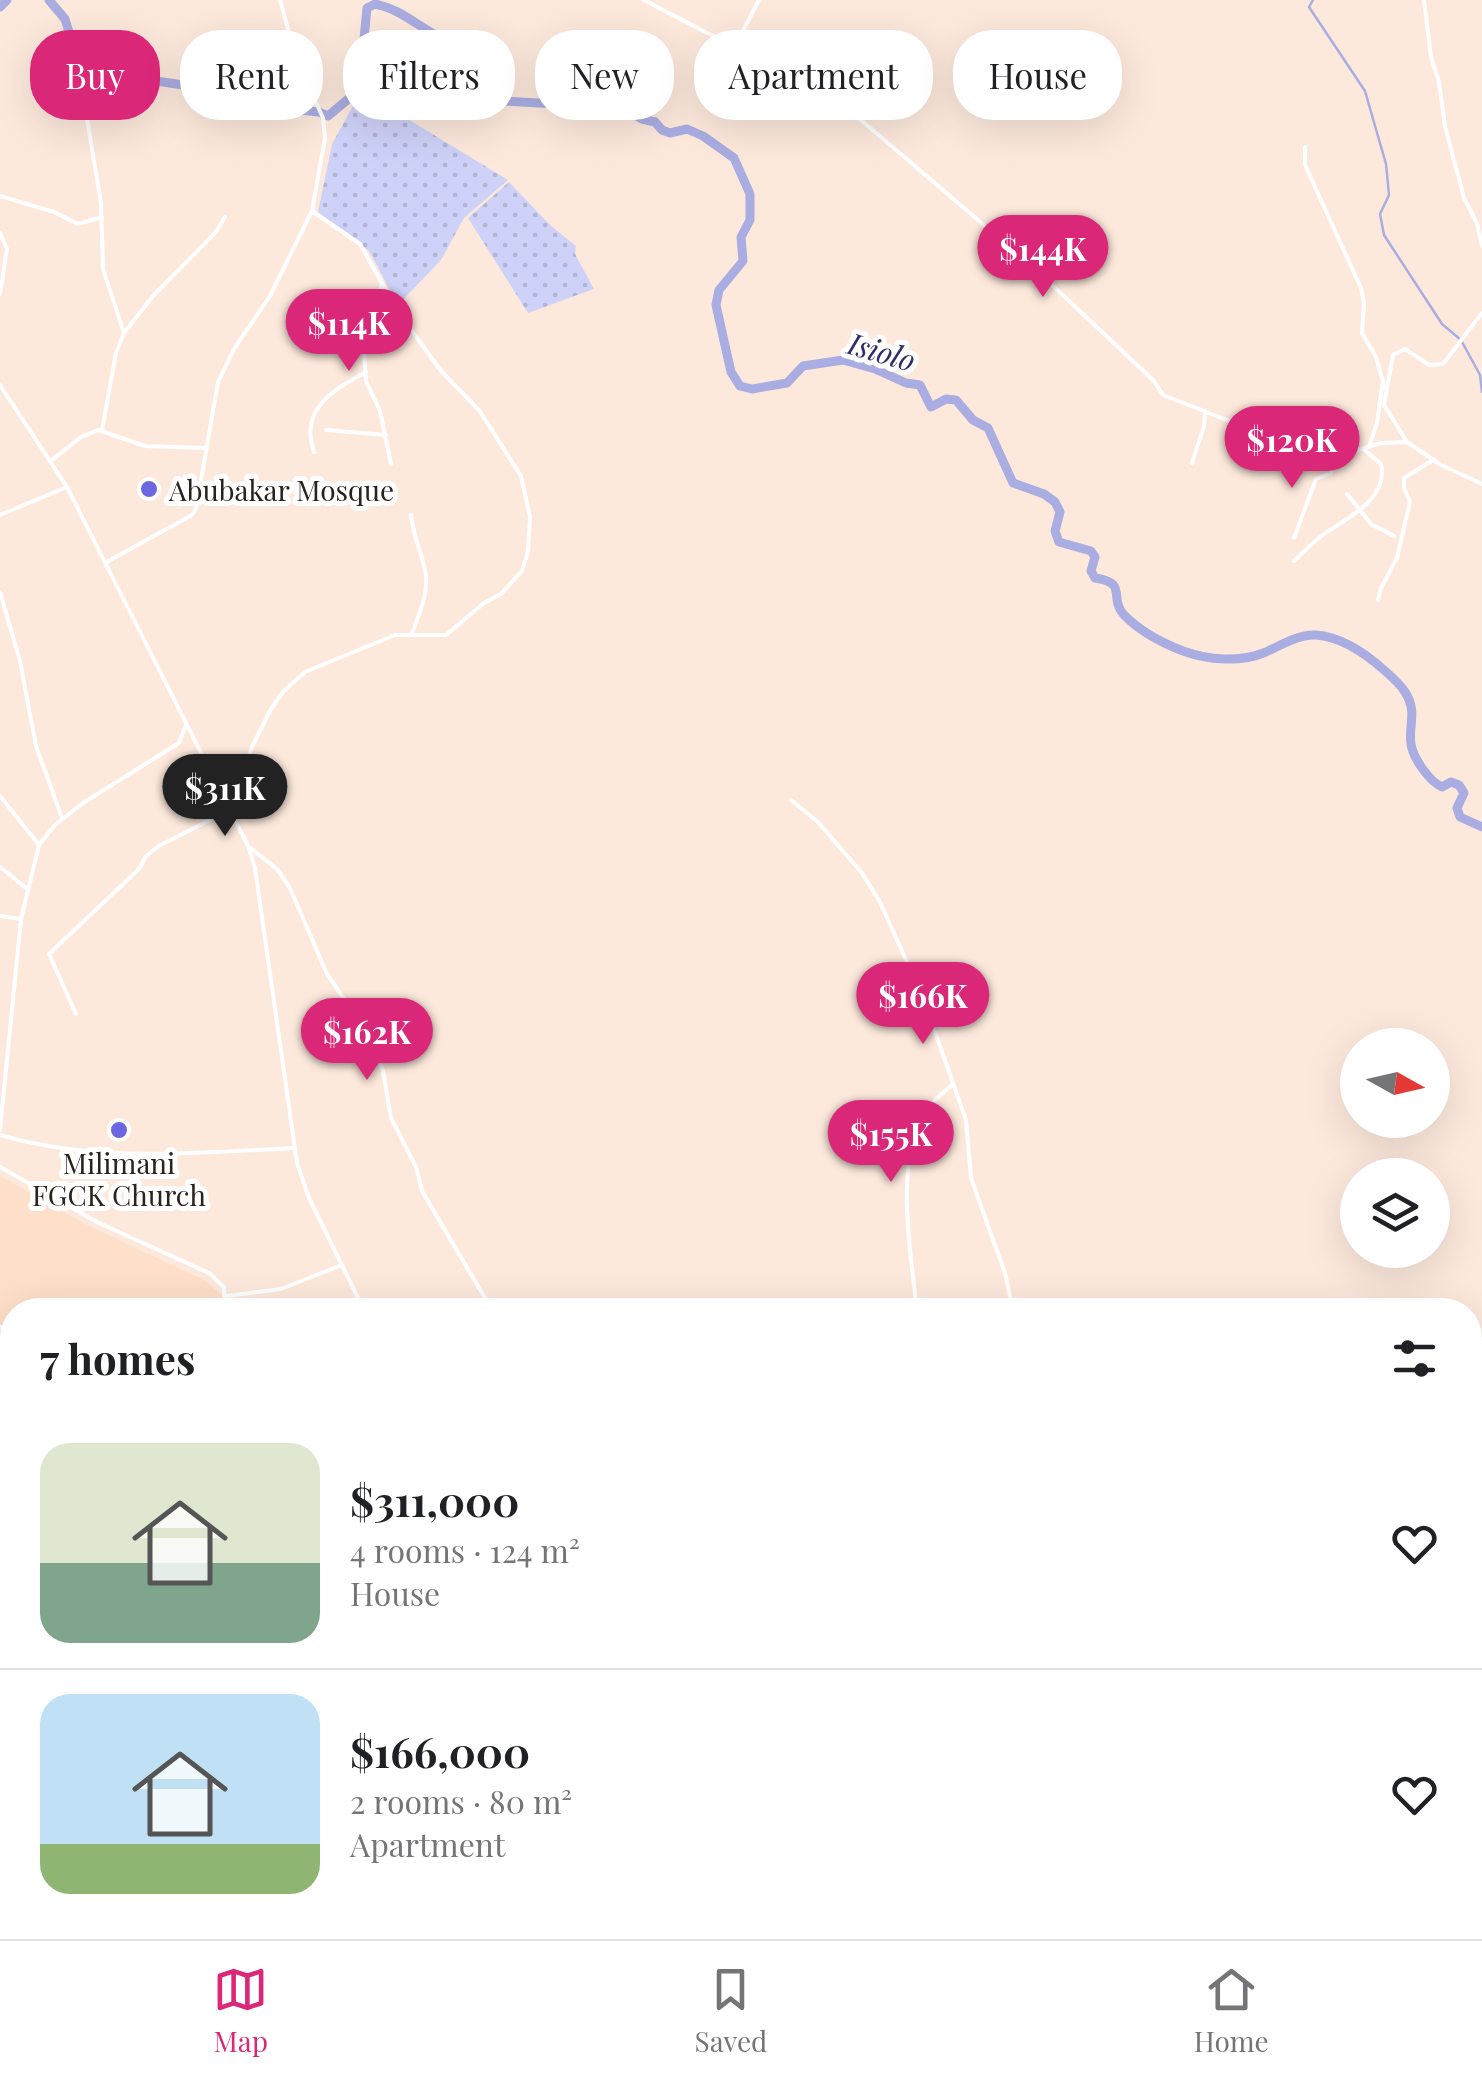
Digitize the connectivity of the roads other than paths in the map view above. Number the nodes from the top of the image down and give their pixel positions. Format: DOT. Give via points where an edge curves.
graph roads {
  1 [pos="280,0"];
  2 [pos="644,0"];
  3 [pos="759,0"];
  4 [pos="1424,0"];
  5 [pos="701,30"];
  6 [pos="743,30"];
  7 [pos="87,120"];
  8 [pos="863,120"];
  9 [pos="1304,147"];
  10 [pos="0,196"];
  11 [pos="312,211"];
  12 [pos="102,217"];
  13 [pos="225,217"];
  14 [pos="0,233"];
  15 [pos="1482,246"];
  16 [pos="382,284"];
  17 [pos="0,294"];
  18 [pos="1482,314"];
  19 [pos="124,333"];
  20 [pos="366,372"];
  21 [pos="1382,380"];
  22 [pos="0,385"];
  23 [pos="1385,388"];
  24 [pos="1204,413"];
  25 [pos="102,430"];
  26 [pos="326,430"];
  27 [pos="386,434"];
  28 [pos="1406,442"];
  29 [pos="205,448"];
  30 [pos="1366,448"];
  31 [pos="314,452"];
  32 [pos="1332,454"];
  33 [pos="52,460"];
  34 [pos="1433,460"];
  35 [pos="392,464"];
  36 [pos="1192,464"];
  37 [pos="1482,484"];
  38 [pos="67,487"];
  39 [pos="1347,494"];
  40 [pos="1360,510"];
  41 [pos="411,515"];
  42 [pos="0,516"];
  43 [pos="1394,536"];
  44 [pos="1294,538"];
  45 [pos="1294,561"];
  46 [pos="105,563"];
  47 [pos="0,592"];
  48 [pos="1378,600"];
  49 [pos="412,633"];
  50 [pos="186,725"];
  51 [pos="0,796"];
  52 [pos="791,800"];
  53 [pos="229,810"];
  54 [pos="62,818"];
  55 [pos="39,845"];
  56 [pos="248,846"];
  57 [pos="0,867"];
  58 [pos="26,888"];
  59 [pos="0,916"];
  60 [pos="21,919"];
  61 [pos="76,1014"];
  62 [pos="952,1085"];
  63 [pos="0,1132"];
  64 [pos="294,1148"];
  65 [pos="0,1167"];
  66 [pos="342,1265"];
  67 [pos="226,1296"];
  68 [pos="358,1298"];
  69 [pos="485,1298"];
  70 [pos="916,1298"];
  71 [pos="1010,1298"];
  1 -- 11 [label="street" via="325,124"];
  2 -- 5 [label="street"];
  3 -- 6 [label="street"];
  4 -- 15 [label="street" via="1444,126"];
  7 -- 12 [label="street"];
  8 -- 24 [label="street" via="1032,266 1163,395"];
  9 -- 21 [label="street" via="1305,165 1362,288 1362,334"];
  10 -- 12 [label="street" via="78,224"];
  11 -- 16 [label="street" via="360,244"];
  11 -- 29 [label="street" via="270,296 224,366"];
  12 -- 19 [label="street" via="103,269"];
  13 -- 19 [label="street"];
  14 -- 17 [label="street" via="8,249"];
  16 -- 20 [label="street" via="364,354"];
  16 -- 49 [label="street" via="432,360 479,410 513,460 530,517 525,564 508,587 446,635"];
  18 -- 23 [label="street" via="1443,364 1396,351"];
  19 -- 25 [label="street"];
  20 -- 27 [label="street"];
  20 -- 31 [label="street" via="319,403 311,420"];
  21 -- 23 [label="street"];
  21 -- 30 [label="street"];
  22 -- 33 [label="street"];
  23 -- 28 [label="street" via="1387,412"];
  24 -- 32 [label="street" via="1304,452"];
  24 -- 36 [label="street"];
  25 -- 29 [label="street" via="146,446"];
  25 -- 33 [label="street"];
  26 -- 27 [label="street"];
  27 -- 35 [label="street"];
  28 -- 30 [label="street"];
  28 -- 34 [label="street"];
  29 -- 46 [label="street" via="192,514"];
  30 -- 32 [label="street"];
  30 -- 40 [label="street" via="1382,472"];
  32 -- 44 [label="street" via="1330,473 1316,479"];
  33 -- 38 [label="street"];
  34 -- 37 [label="street"];
  34 -- 48 [label="street" via="1404,478 1410,502 1397,558"];
  38 -- 42 [label="street"];
  38 -- 46 [label="street"];
  39 -- 40 [label="street"];
  40 -- 43 [label="street"];
  40 -- 45 [label="street"];
  41 -- 49 [label="street" via="426,577"];
  46 -- 50 [label="street"];
  47 -- 54 [label="street" via="26,710"];
  49 -- 53 [label="street" via="316,666 290,686 263,723"];
  50 -- 53 [label="street"];
  50 -- 54 [label="street" via="179,743"];
  51 -- 55 [label="street"];
  52 -- 62 [label="street" via="850,857 874,892 931,1016"];
  53 -- 56 [label="street"];
  53 -- 61 [label="street" via="149,854 49,954"];
  54 -- 55 [label="street"];
  55 -- 58 [label="street"];
  56 -- 64 [label="street"];
  56 -- 69 [label="street" via="290,888 327,974 370,1037 422,1192"];
  57 -- 58 [label="street"];
  58 -- 60 [label="street"];
  59 -- 60 [label="street"];
  60 -- 63 [label="street"];
  62 -- 70 [label="street" via="930,1106 914,1142 906,1210"];
  62 -- 71 [label="street" via="966,1120 973,1187"];
  63 -- 64 [label="street" via="116,1152"];
  64 -- 66 [label="street" via="309,1198"];
  65 -- 67 [label="street" via="96,1222 209,1273"];
  66 -- 67 [label="street" via="281,1289"];
  66 -- 68 [label="street"];
}
